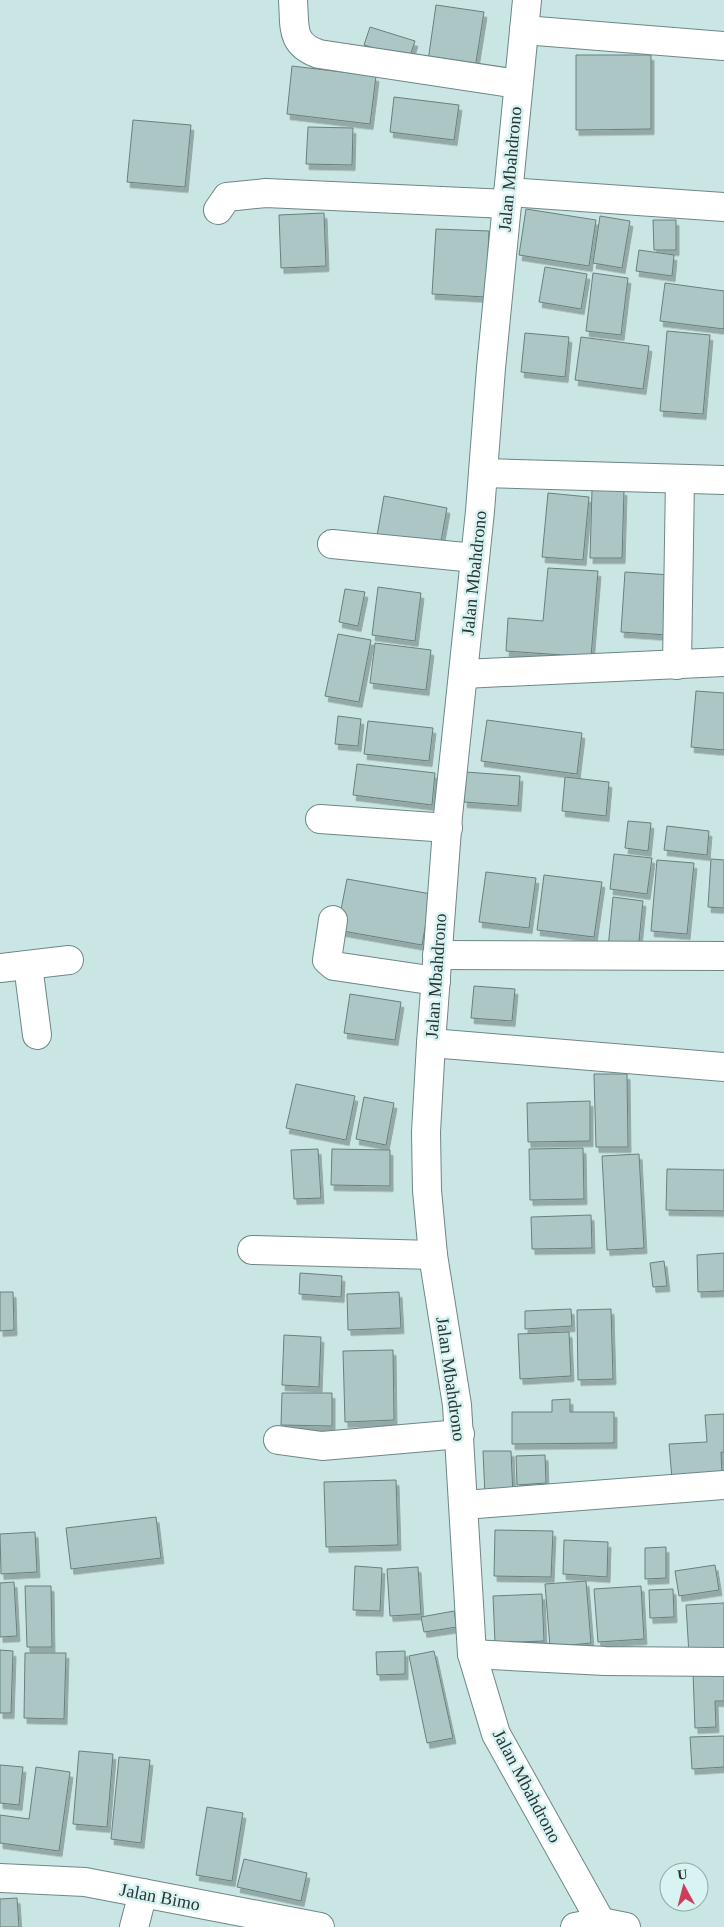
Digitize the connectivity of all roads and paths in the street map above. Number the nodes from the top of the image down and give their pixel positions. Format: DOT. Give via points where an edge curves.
graph roads {
  1 [pos="293,0"];
  2 [pos="527,0"];
  3 [pos="524,30"];
  4 [pos="724,46"];
  5 [pos="518,84"];
  6 [pos="507,198"];
  7 [pos="724,207"];
  8 [pos="218,210"];
  9 [pos="483,473"];
  10 [pos="680,479"];
  11 [pos="724,480"];
  12 [pos="332,544"];
  13 [pos="475,558"];
  14 [pos="724,662"];
  15 [pos="677,665"];
  16 [pos="463,674"];
  17 [pos="320,819"];
  18 [pos="448,828"];
  19 [pos="333,920"];
  20 [pos="437,955"];
  21 [pos="724,956"];
  22 [pos="68,960"];
  23 [pos="28,965"];
  24 [pos="0,968"];
  25 [pos="436,981"];
  26 [pos="37,1034"];
  27 [pos="431,1044"];
  28 [pos="724,1067"];
  29 [pos="252,1250"];
  30 [pos="433,1256"];
  31 [pos="460,1434"];
  32 [pos="278,1440"];
  33 [pos="724,1485"];
  34 [pos="464,1505"];
  35 [pos="472,1654"];
  36 [pos="724,1662"];
  37 [pos="0,1878"];
  38 [pos="143,1893"];
  39 [pos="601,1925"];
  40 [pos="134,1927"];
  41 [pos="320,1927"];
  1 -- 5 [label="street" via="298,41 307,50"];
  2 -- 3 [label="street, Jalan Mbahdrono"];
  3 -- 4 [label="street"];
  3 -- 5 [label="street, Jalan Mbahdrono"];
  5 -- 6 [label="street, Jalan Mbahdrono"];
  6 -- 7 [label="street"];
  6 -- 8 [label="street" via="266,193 227,197"];
  6 -- 9 [label="street, Jalan Mbahdrono"];
  9 -- 10 [label="street"];
  9 -- 13 [label="street, Jalan Mbahdrono"];
  10 -- 11 [label="street"];
  10 -- 15 [label="street"];
  12 -- 13 [label="street"];
  13 -- 16 [label="street, Jalan Mbahdrono"];
  14 -- 15 [label="street"];
  15 -- 16 [label="street"];
  16 -- 18 [label="street, Jalan Mbahdrono"];
  17 -- 18 [label="street"];
  18 -- 20 [label="street, Jalan Mbahdrono"];
  19 -- 25 [label="street" via="327,960 334,966"];
  20 -- 21 [label="street"];
  20 -- 25 [label="street, Jalan Mbahdrono"];
  22 -- 23 [label="street"];
  23 -- 24 [label="street"];
  23 -- 26 [label="street"];
  25 -- 27 [label="street, Jalan Mbahdrono"];
  27 -- 28 [label="street"];
  27 -- 30 [label="street, Jalan Mbahdrono" via="426,1132"];
  29 -- 30 [label="street"];
  30 -- 31 [label="street, Jalan Mbahdrono"];
  31 -- 32 [label="street" via="322,1446"];
  31 -- 34 [label="street, Jalan Mbahdrono"];
  33 -- 34 [label="street"];
  34 -- 35 [label="street, Jalan Mbahdrono"];
  35 -- 36 [label="street" via="605,1661"];
  35 -- 39 [label="street, Jalan Mbahdrono" via="496,1734"];
  37 -- 38 [label="street, Jalan Bimo" via="85,1882"];
  38 -- 40 [label="street"];
  38 -- 41 [label="street, Jalan Bimo"];
}
